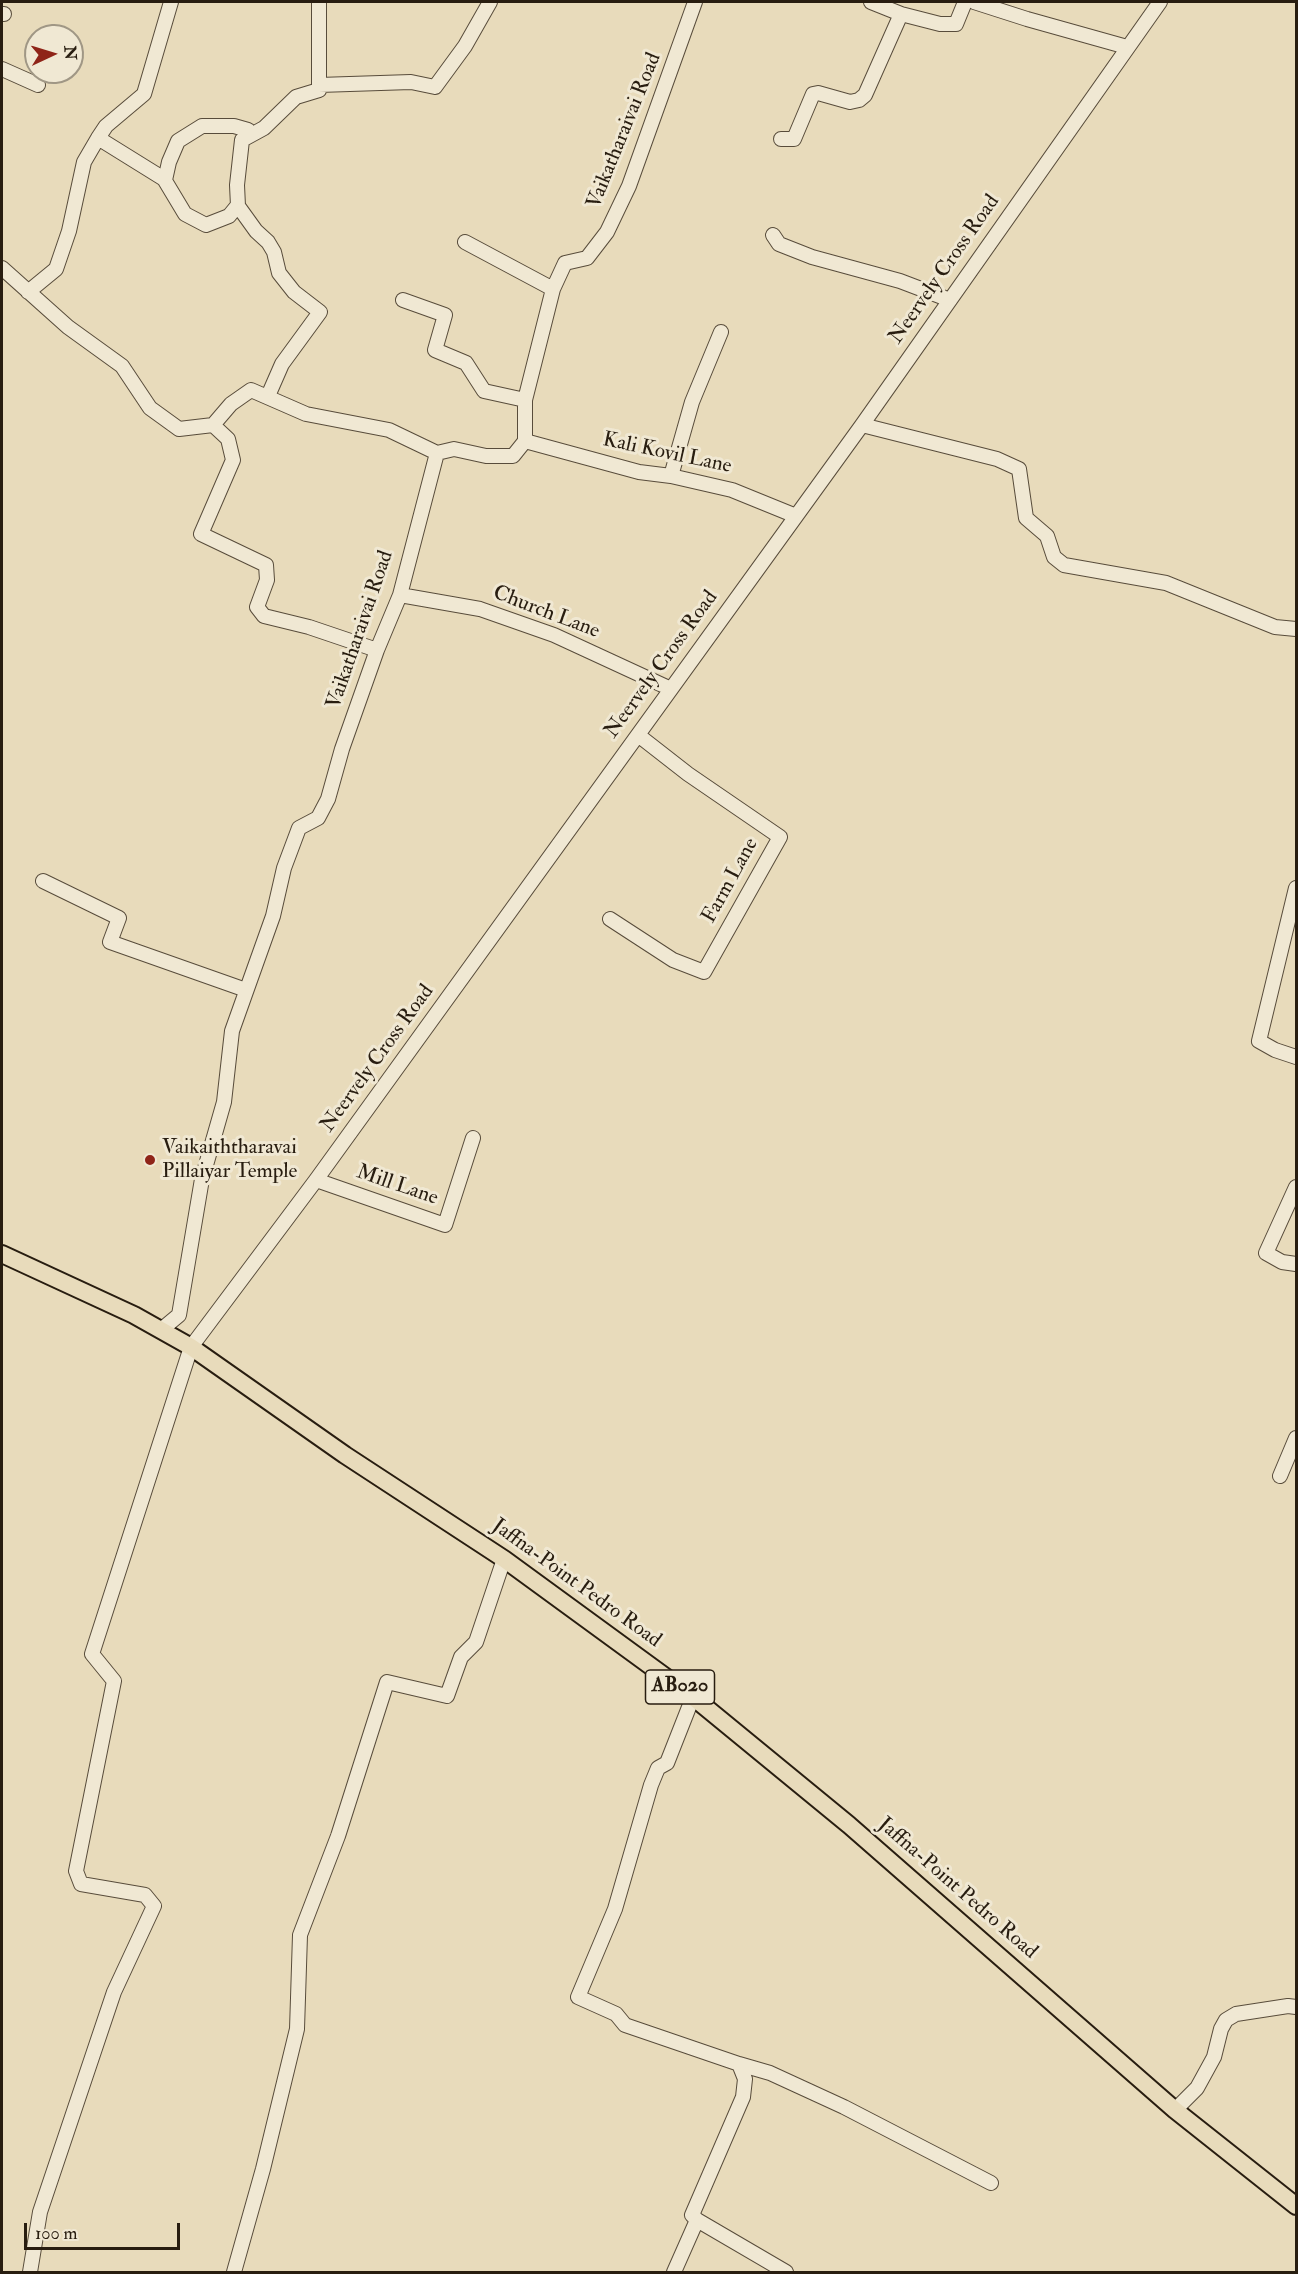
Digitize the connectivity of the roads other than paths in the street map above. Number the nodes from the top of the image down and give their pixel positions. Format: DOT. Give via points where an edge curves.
graph roads {
  1 [pos="171,2"];
  2 [pos="320,2"];
  3 [pos="490,2"];
  4 [pos="695,2"];
  5 [pos="871,2"];
  6 [pos="965,2"];
  7 [pos="974,2"];
  8 [pos="1160,2"];
  9 [pos="901,14"];
  10 [pos="1127,46"];
  11 [pos="2,69"];
  12 [pos="38,85"];
  13 [pos="319,86"];
  14 [pos="250,135"];
  15 [pos="98,138"];
  16 [pos="781,139"];
  17 [pos="165,180"];
  18 [pos="238,205"];
  19 [pos="773,235"];
  20 [pos="465,242"];
  21 [pos="2,268"];
  22 [pos="553,289"];
  23 [pos="28,292"];
  24 [pos="403,300"];
  25 [pos="950,300"];
  26 [pos="721,332"];
  27 [pos="268,396"];
  28 [pos="525,400"];
  29 [pos="862,424"];
  30 [pos="213,425"];
  31 [pos="525,441"];
  32 [pos="437,453"];
  33 [pos="671,476"];
  34 [pos="796,516"];
  35 [pos="400,595"];
  36 [pos="1296,629"];
  37 [pos="376,650"];
  38 [pos="671,689"];
  39 [pos="638,735"];
  40 [pos="43,881"];
  41 [pos="1296,888"];
  42 [pos="610,919"];
  43 [pos="246,990"];
  44 [pos="1296,1057"];
  45 [pos="473,1138"];
  46 [pos="316,1180"];
  47 [pos="1296,1187"];
  48 [pos="2,1254"];
  49 [pos="1296,1264"];
  50 [pos="161,1330"];
  51 [pos="191,1347"];
  52 [pos="1296,1438"];
  53 [pos="1280,1476"];
  54 [pos="504,1559"];
  55 [pos="693,1697"];
  56 [pos="1296,2007"];
  57 [pos="740,2064"];
  58 [pos="1175,2110"];
  59 [pos="991,2183"];
  60 [pos="1296,2206"];
  61 [pos="698,2220"];
  62 [pos="30,2272"];
  63 [pos="234,2272"];
  64 [pos="674,2272"];
  65 [pos="786,2272"];
  1 -- 15 [label="street" via="144,94 106,126"];
  2 -- 13 [label="street"];
  3 -- 13 [label="street" via="435,87 411,82"];
  4 -- 22 [label="street, Vaikatharaivai Road" via="625,195 607,232 587,258 565,262"];
  5 -- 9 [label="street"];
  6 -- 9 [label="street" via="956,24"];
  7 -- 10 [label="street"];
  8 -- 10 [label="street, Neervely Cross Road"];
  9 -- 16 [label="street" via="865,95 850,102 813,94 794,139"];
  10 -- 25 [label="street, Neervely Cross Road"];
  11 -- 12 [label="street"];
  13 -- 14 [label="street" via="319,90 296,97 264,128"];
  14 -- 17 [label="street" via="248,130 234,126 202,126 178,141"];
  14 -- 18 [label="street" via="242,140"];
  15 -- 17 [label="street"];
  15 -- 23 [label="street" via="84,162 69,231 56,268"];
  17 -- 18 [label="street" via="185,214 206,225 229,216"];
  18 -- 27 [label="street" via="255,231 268,242 279,273 294,292 320,312 282,364"];
  19 -- 25 [label="street" via="779,243 812,257 900,281"];
  20 -- 22 [label="street"];
  21 -- 23 [label="street"];
  22 -- 28 [label="street, Vaikatharaivai Road"];
  23 -- 30 [label="street" via="122,366 150,408 179,429"];
  24 -- 28 [label="street" via="445,315 435,350 465,363 483,391"];
  25 -- 29 [label="street, Neervely Cross Road"];
  26 -- 33 [label="street" via="692,402"];
  27 -- 30 [label="street" via="251,390 231,404"];
  27 -- 32 [label="street" via="306,414 389,430"];
  28 -- 31 [label="street, Vaikatharaivai Road"];
  29 -- 34 [label="street, Neervely Cross Road"];
  29 -- 36 [label="street" via="997,459 1019,469 1026,518 1047,536 1053,557 1064,565 1166,583 1275,627"];
  30 -- 37 [label="street" via="228,439 233,460 201,534 266,565 267,580 257,607 264,616"];
  31 -- 32 [label="street" via="513,456 486,456 454,449"];
  31 -- 33 [label="street, Kali Kovil Lane" via="639,472"];
  32 -- 35 [label="street, Vaikatharaivai Road"];
  33 -- 34 [label="street, Kali Kovil Lane" via="732,490"];
  34 -- 38 [label="street, Neervely Cross Road"];
  35 -- 37 [label="street, Vaikatharaivai Road"];
  35 -- 38 [label="street, Church Lane" via="480,609 554,635"];
  37 -- 43 [label="street, Vaikatharaivai Road" via="328,800 318,818 299,828"];
  38 -- 39 [label="street, Neervely Cross Road"];
  39 -- 42 [label="street, Farm Lane" via="780,837 704,972 672,960"];
  39 -- 46 [label="street, Neervely Cross Road"];
  40 -- 43 [label="street" via="119,918 110,942"];
  41 -- 44 [label="street" via="1259,1041"];
  43 -- 50 [label="street, Vaikatharaivai Road" via="232,1031 224,1102 202,1179 179,1315"];
  45 -- 46 [label="street, Mill Lane" via="445,1225"];
  46 -- 51 [label="street, Neervely Cross Road"];
  47 -- 49 [label="street" via="1266,1253"];
  48 -- 50 [label="main road, Jaffna-Point Pedro Road / AB020"];
  50 -- 51 [label="main road, Jaffna-Point Pedro Road / AB020"];
  51 -- 54 [label="main road, Jaffna-Point Pedro Road / AB020" via="345,1455"];
  51 -- 62 [label="street, Neervely Cross Road" via="92,1654 114,1681 76,1871 81,1884 145,1895 154,1906 114,1992 40,2212"];
  52 -- 53 [label="street"];
  54 -- 55 [label="main road, Jaffna-Point Pedro Road / AB020"];
  54 -- 63 [label="street" via="476,1642 461,1657 447,1696 387,1682 338,1836 300,1935 297,2029"];
  55 -- 57 [label="street" via="667,1763 658,1768 651,1785 615,1909 578,1997 616,2014 625,2025"];
  55 -- 58 [label="main road, Jaffna-Point Pedro Road / AB020" via="849,1826"];
  56 -- 58 [label="street" via="1236,2014 1226,2020 1214,2057 1197,2088"];
  57 -- 59 [label="street" via="770,2073 844,2107"];
  57 -- 61 [label="street" via="745,2079 743,2097 692,2215"];
  58 -- 60 [label="main road, Jaffna-Point Pedro Road / AB020"];
  61 -- 64 [label="street"];
  61 -- 65 [label="street"];
}
